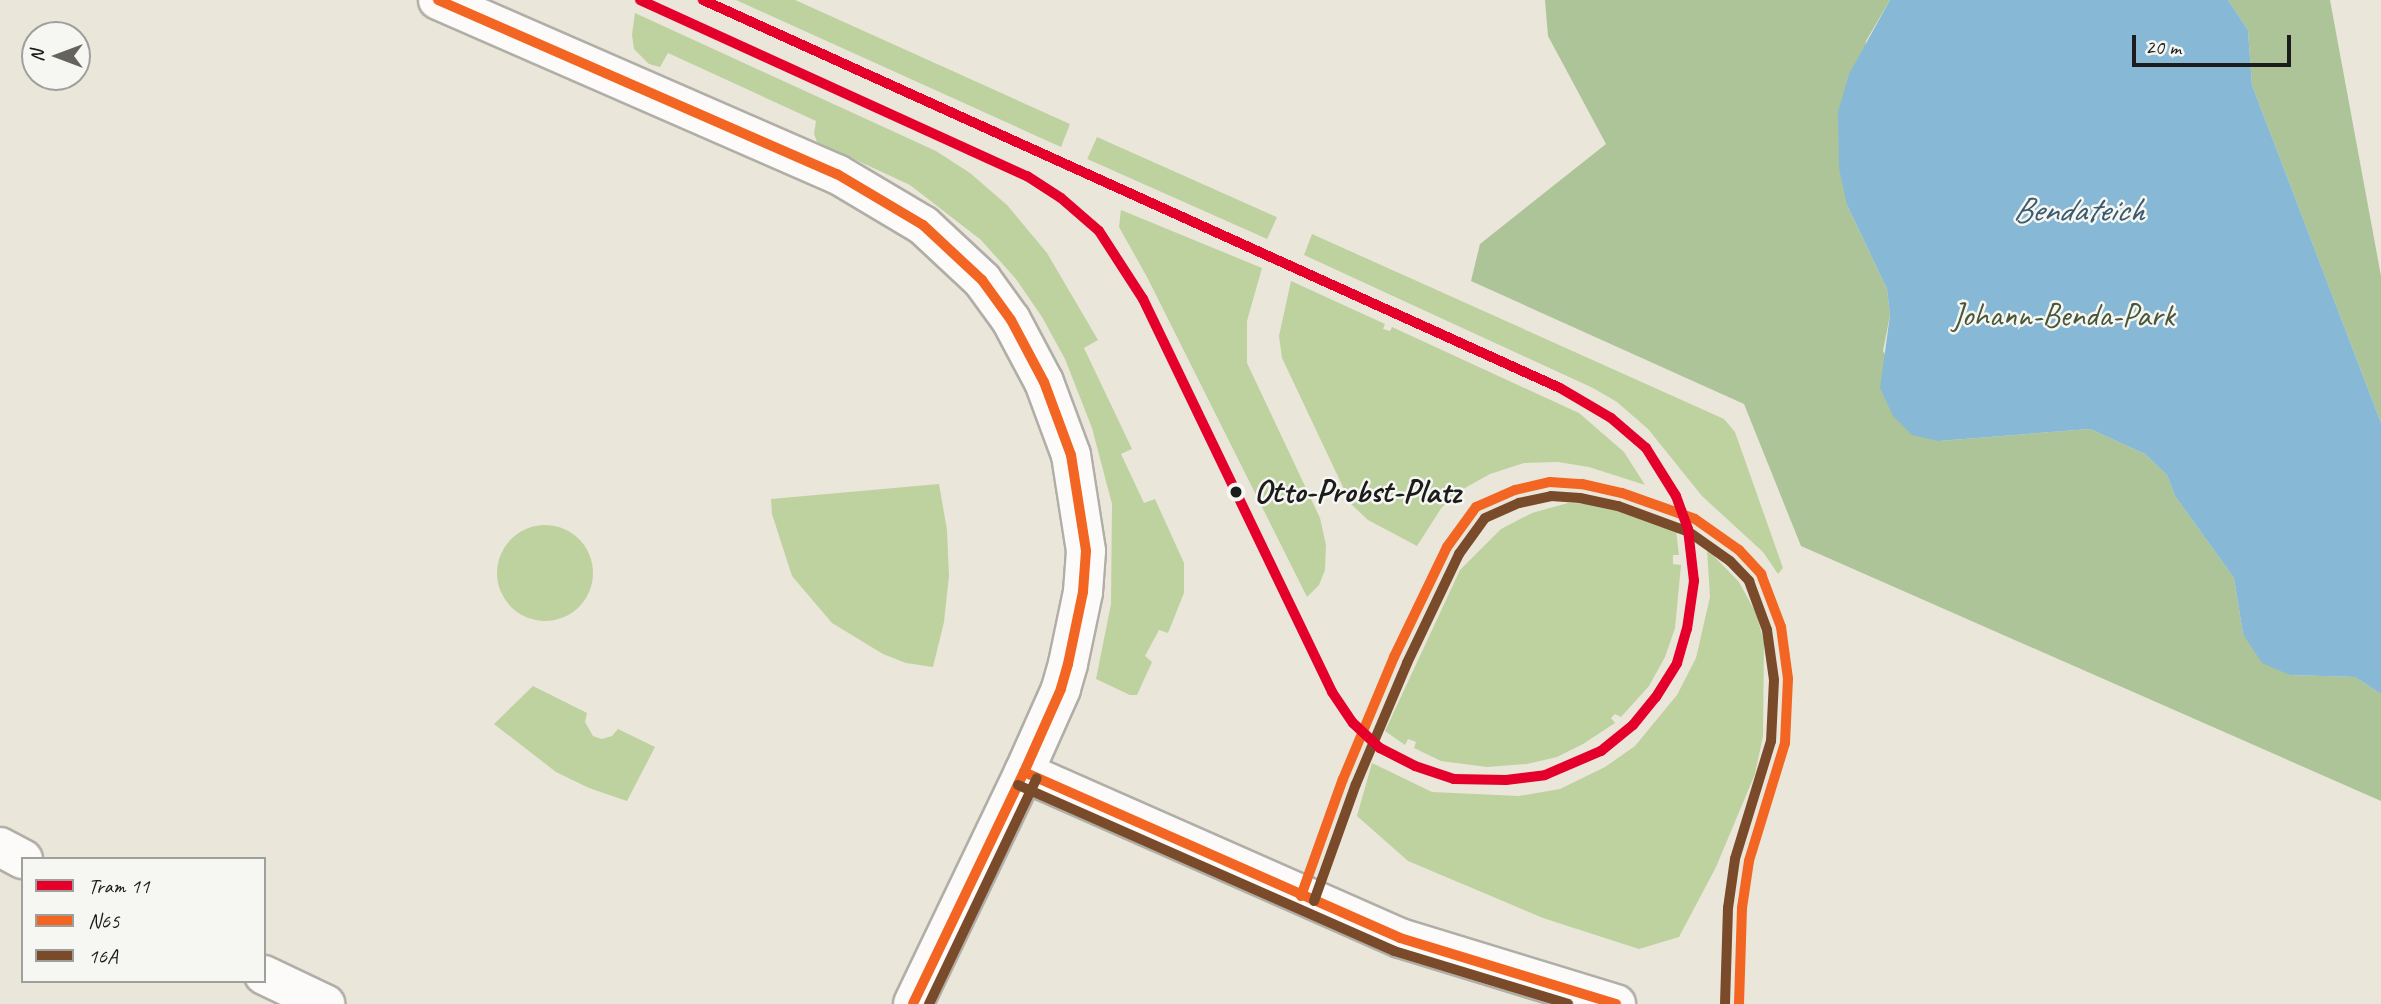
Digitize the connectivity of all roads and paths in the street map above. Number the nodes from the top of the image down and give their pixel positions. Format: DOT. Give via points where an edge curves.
graph roads {
  1 [pos="439,0"];
  2 [pos="1024,772"];
  3 [pos="0,847"];
  4 [pos="21,858"];
  5 [pos="266,976"];
  6 [pos="326,1004"];
  7 [pos="914,1004"];
  8 [pos="1616,1004"];
  1 -- 2 [label="street" via="837,174 923,225 982,280 1011,320 1044,382 1071,455 1085,539 1083,592 1068,664"];
  2 -- 7 [label="street"];
  2 -- 8 [label="street" via="1400,938"];
  3 -- 4 [label="street"];
  5 -- 6 [label="street"];
}
